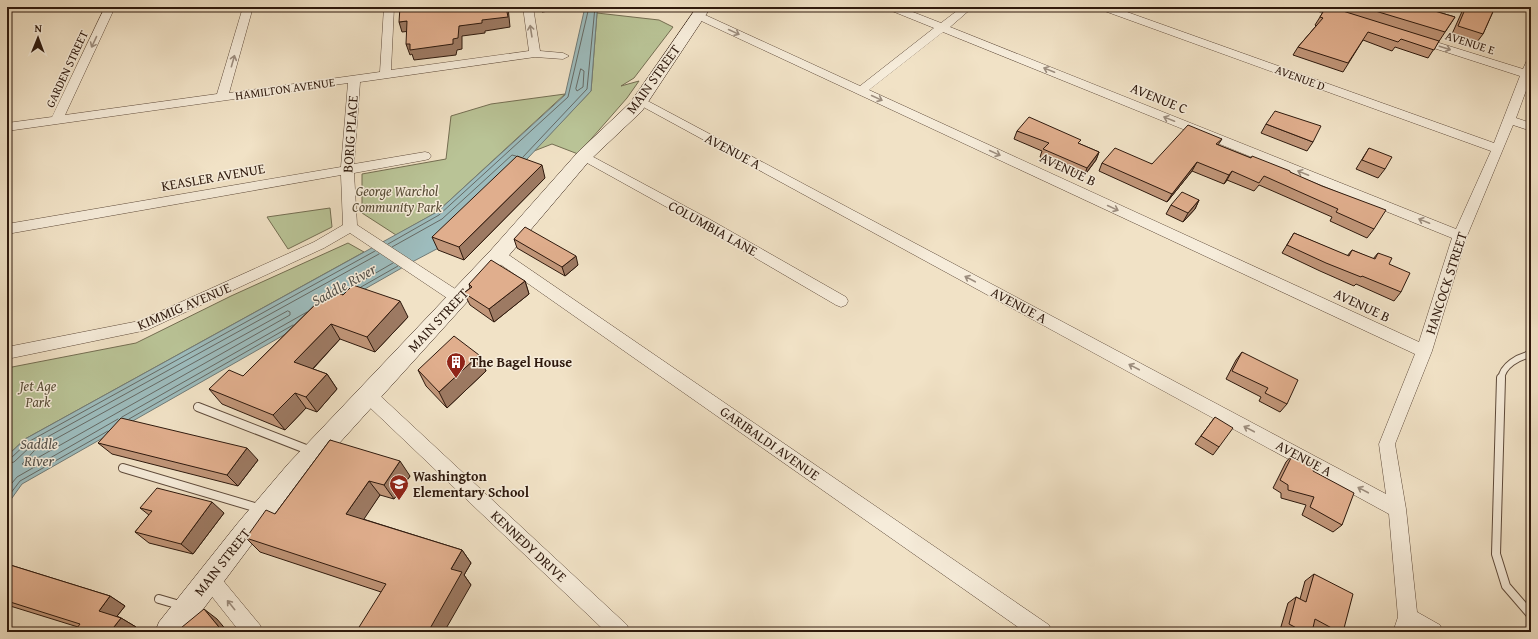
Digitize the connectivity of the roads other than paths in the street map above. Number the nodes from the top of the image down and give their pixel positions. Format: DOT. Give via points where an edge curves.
graph roads {
  1 [pos="110,7"];
  2 [pos="248,7"];
  3 [pos="389,7"];
  4 [pos="528,7"];
  5 [pos="891,7"];
  6 [pos="968,7"];
  7 [pos="1103,7"];
  8 [pos="1314,7"];
  9 [pos="702,11"];
  10 [pos="1352,19"];
  11 [pos="942,28"];
  12 [pos="1405,36"];
  13 [pos="535,54"];
  14 [pos="563,56"];
  15 [pos="1529,68"];
  16 [pos="385,75"];
  17 [pos="354,79"];
  18 [pos="861,91"];
  19 [pos="222,98"];
  20 [pos="640,101"];
  21 [pos="57,120"];
  22 [pos="1508,120"];
  23 [pos="7,127"];
  24 [pos="1531,127"];
  25 [pos="1498,149"];
  26 [pos="425,156"];
  27 [pos="584,156"];
  28 [pos="347,169"];
  29 [pos="350,227"];
  30 [pos="7,229"];
  31 [pos="1460,236"];
  32 [pos="498,255"];
  33 [pos="458,298"];
  34 [pos="841,301"];
  35 [pos="1424,351"];
  36 [pos="7,353"];
  37 [pos="1531,354"];
  38 [pos="368,395"];
  39 [pos="198,407"];
  40 [pos="315,452"];
  41 [pos="123,468"];
  42 [pos="1397,509"];
  43 [pos="264,510"];
  44 [pos="209,578"];
  45 [pos="159,599"];
  46 [pos="187,607"];
  47 [pos="1531,615"];
  48 [pos="1406,625"];
  49 [pos="169,632"];
  50 [pos="253,632"];
  51 [pos="620,632"];
  52 [pos="1042,632"];
  53 [pos="1433,632"];
  1 -- 21 [label="street, GARDEN STREET, one-way"];
  19 -- 2 [label="street, one-way"];
  3 -- 16 [label="street"];
  13 -- 4 [label="street, one-way"];
  5 -- 11 [label="street, AVENUE C"];
  6 -- 11 [label="street"];
  7 -- 25 [label="street, AVENUE D"];
  8 -- 10 [label="street"];
  9 -- 18 [label="street, AVENUE B, one-way"];
  9 -- 20 [label="street, MAIN STREET"];
  11 -- 18 [label="street"];
  31 -- 11 [label="street, AVENUE C, one-way"];
  12 -- 15 [label="street, AVENUE E, one-way"];
  13 -- 14 [label="street, HAMILTON AVENUE"];
  13 -- 16 [label="street, HAMILTON AVENUE"];
  15 -- 22 [label="street, HANCOCK STREET"];
  16 -- 17 [label="street, HAMILTON AVENUE"];
  17 -- 19 [label="street, HAMILTON AVENUE"];
  17 -- 28 [label="street, BORIG PLACE"];
  18 -- 35 [label="street, AVENUE B, one-way"];
  19 -- 21 [label="street, HAMILTON AVENUE"];
  20 -- 27 [label="street, MAIN STREET"];
  42 -- 20 [label="street, AVENUE A, one-way"];
  21 -- 23 [label="street, HAMILTON AVENUE"];
  22 -- 24 [label="street"];
  22 -- 25 [label="street, HANCOCK STREET"];
  25 -- 31 [label="street, HANCOCK STREET"];
  26 -- 28 [label="street, KEASLER AVENUE"];
  27 -- 32 [label="street, MAIN STREET"];
  27 -- 34 [label="street, COLUMBIA LANE"];
  28 -- 29 [label="street, BORIG PLACE"];
  28 -- 30 [label="street, KEASLER AVENUE"];
  29 -- 33 [label="street"];
  29 -- 36 [label="street, KIMMIG AVENUE" via="319,245 142,326"];
  31 -- 35 [label="street, HANCOCK STREET"];
  32 -- 33 [label="street, MAIN STREET"];
  32 -- 52 [label="street, GARIBALDI AVENUE"];
  33 -- 38 [label="street, MAIN STREET"];
  35 -- 42 [label="street, HANCOCK STREET" via="1387,444"];
  37 -- 47 [label="lane" via="1509,363 1501,376 1496,554 1506,586"];
  38 -- 40 [label="street, MAIN STREET"];
  38 -- 51 [label="street, KENNEDY DRIVE"];
  39 -- 40 [label="lane"];
  40 -- 43 [label="street, MAIN STREET"];
  41 -- 43 [label="lane"];
  42 -- 48 [label="street, HANCOCK STREET"];
  43 -- 44 [label="street, MAIN STREET"];
  44 -- 46 [label="street, MAIN STREET"];
  50 -- 44 [label="street, one-way"];
  45 -- 46 [label="lane"];
  46 -- 49 [label="street, MAIN STREET"];
  48 -- 53 [label="street"];
}
